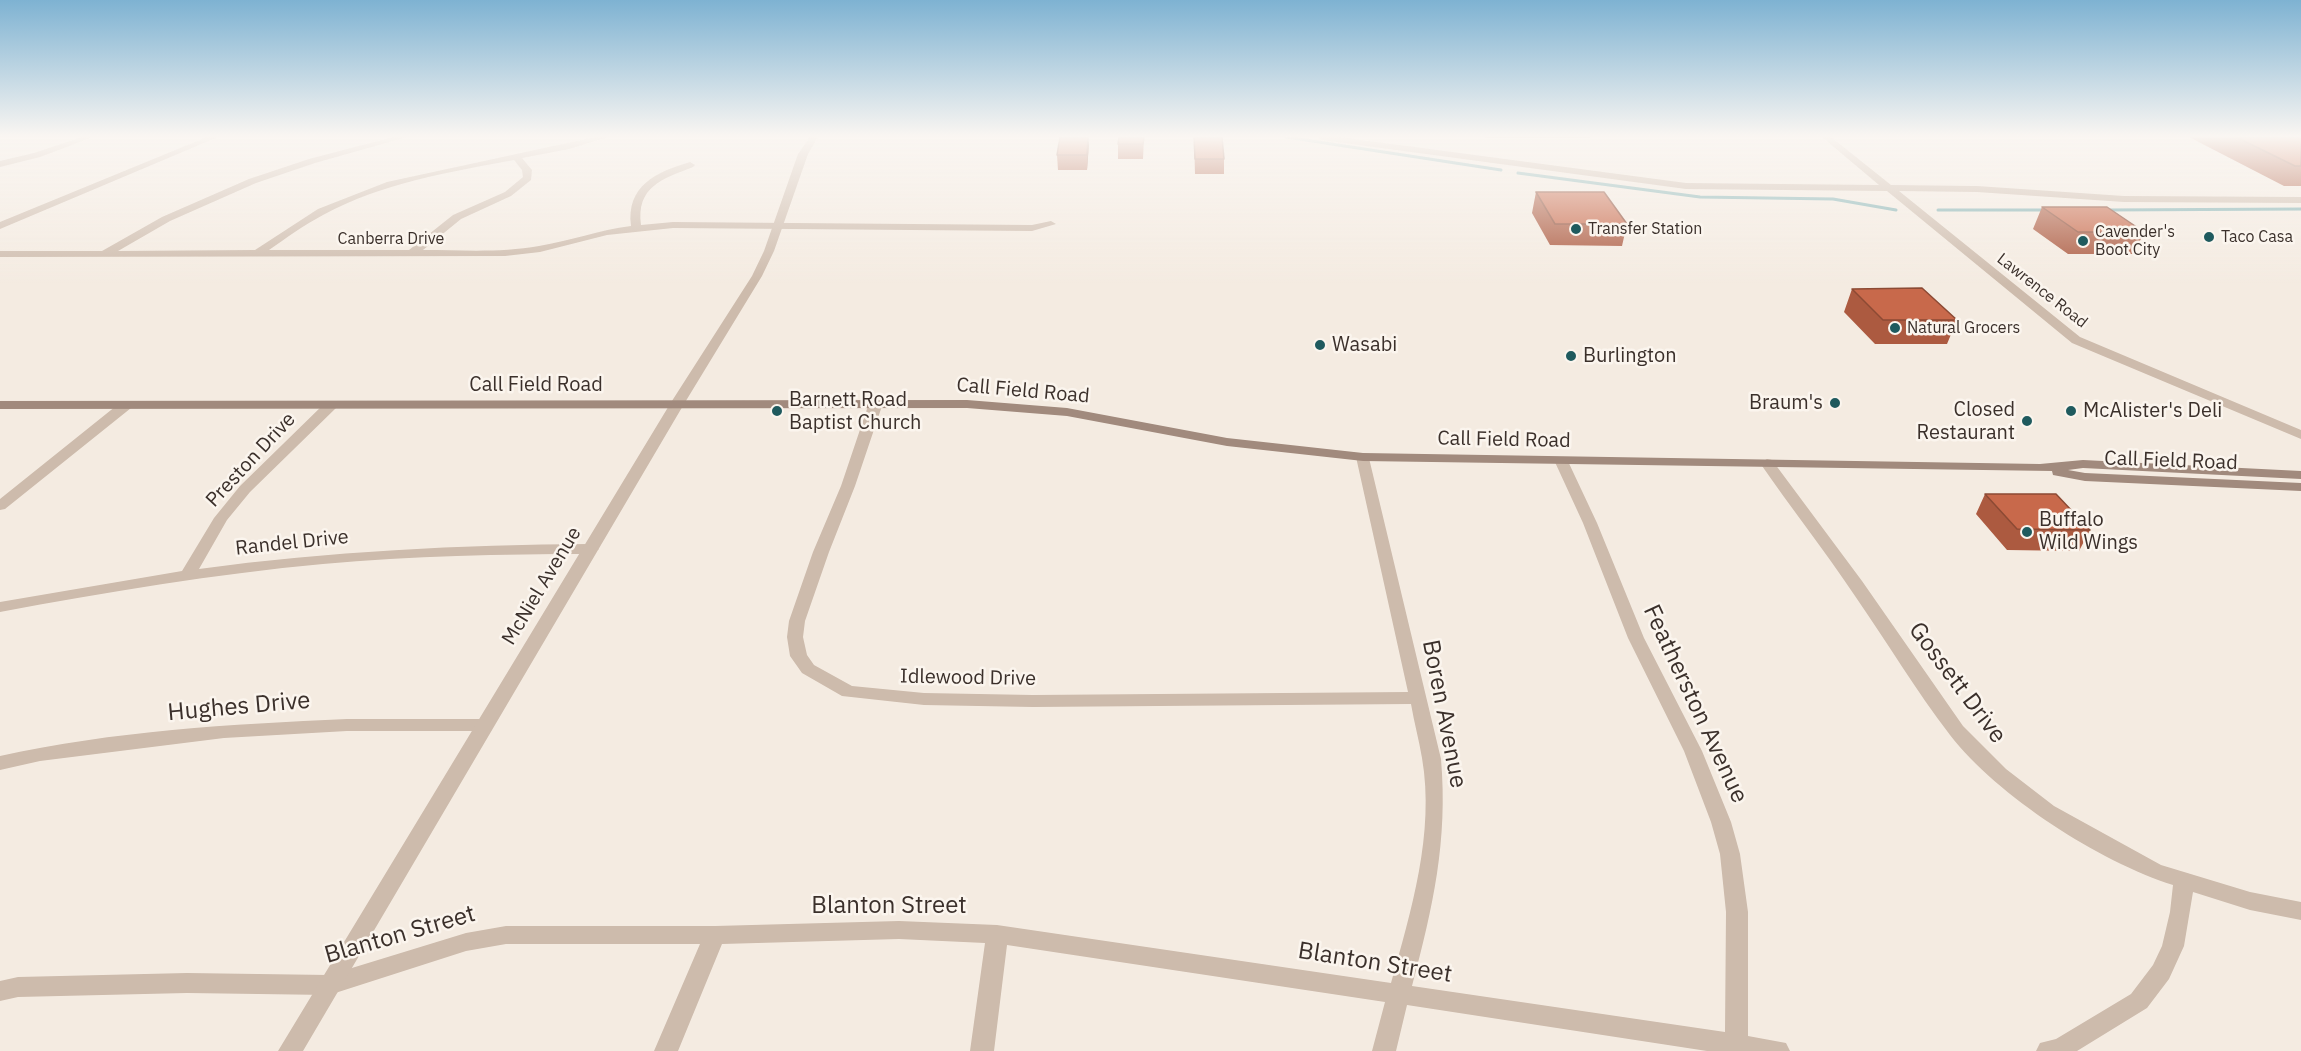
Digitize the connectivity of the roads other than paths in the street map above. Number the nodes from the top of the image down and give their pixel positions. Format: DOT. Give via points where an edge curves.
graph roads {
  1 [pos="96,186"];
  2 [pos="239,186"];
  3 [pos="389,186"];
  4 [pos="520,186"];
  5 [pos="649,186"];
  6 [pos="792,186"];
  7 [pos="1695,186"];
  8 [pos="1887,187"];
  9 [pos="2301,200"];
  10 [pos="1051,224"];
  11 [pos="778,225"];
  12 [pos="0,226"];
  13 [pos="636,228"];
  14 [pos="0,254"];
  15 [pos="106,254"];
  16 [pos="257,254"];
  17 [pos="411,254"];
  18 [pos="876,403"];
  19 [pos="676,404"];
  20 [pos="0,405"];
  21 [pos="126,405"];
  22 [pos="331,405"];
  23 [pos="2301,435"];
  24 [pos="1363,457"];
  25 [pos="1561,460"];
  26 [pos="1767,463"];
  27 [pos="2040,468"];
  28 [pos="2301,476"];
  29 [pos="2301,487"];
  30 [pos="0,506"];
  31 [pos="591,549"];
  32 [pos="187,576"];
  33 [pos="0,607"];
  34 [pos="1418,698"];
  35 [pos="485,725"];
  36 [pos="0,763"];
  37 [pos="2184,881"];
  38 [pos="2301,911"];
  39 [pos="997,934"];
  40 [pos="715,935"];
  41 [pos="329,985"];
  42 [pos="0,990"];
  43 [pos="1397,993"];
  44 [pos="1736,1048"];
  45 [pos="2057,1050"];
  46 [pos="290,1051"];
  47 [pos="666,1051"];
  48 [pos="982,1051"];
  49 [pos="1384,1051"];
  50 [pos="1778,1051"];
  1 -- 12 [label="street"];
  2 -- 15 [label="street" via="163,220"];
  3 -- 16 [label="street" via="321,211"];
  4 -- 17 [label="street" via="457,217"];
  5 -- 13 [label="street" via="636,199"];
  6 -- 11 [label="street, McNiel Avenue"];
  7 -- 8 [label="street"];
  8 -- 9 [label="street" via="2124,200"];
  8 -- 23 [label="street, Lawrence Road" via="2076,340"];
  10 -- 11 [label="street, Canberra Drive" via="1032,228"];
  11 -- 13 [label="street, Canberra Drive"];
  11 -- 19 [label="street, McNiel Avenue" via="757,276"];
  13 -- 17 [label="street, Canberra Drive" via="517,252"];
  14 -- 15 [label="street, Canberra Drive"];
  15 -- 16 [label="street, Canberra Drive"];
  16 -- 17 [label="street, Canberra Drive"];
  18 -- 19 [label="main road, Call Field Road"];
  18 -- 24 [label="main road, Call Field Road" via="1033,408 1227,442"];
  18 -- 34 [label="street, Idlewood Drive" via="797,621 795,637 799,656 808,669 848,693 1032,701"];
  19 -- 22 [label="main road, Call Field Road"];
  19 -- 31 [label="street, McNiel Avenue"];
  20 -- 21 [label="main road, Call Field Road"];
  21 -- 22 [label="main road, Call Field Road"];
  21 -- 30 [label="street"];
  22 -- 32 [label="street, Preston Drive" via="245,489 221,518"];
  24 -- 25 [label="main road, Call Field Road"];
  24 -- 34 [label="street, Boren Avenue"];
  25 -- 26 [label="main road, Call Field Road"];
  25 -- 44 [label="street, Featherston Avenue" via="1636,638 1693,751 1721,822 1730,854 1737,912"];
  26 -- 27 [label="main road, Call Field Road"];
  26 -- 37 [label="street, Gossett Drive" via="1975,752 2047,811 2128,857"];
  27 -- 28 [label="main road, Call Field Road" via="2083,464"];
  27 -- 29 [label="main road, Call Field Road" via="2085,477"];
  31 -- 32 [label="street, Randel Drive" via="470,549 323,559"];
  31 -- 35 [label="street, McNiel Avenue"];
  32 -- 33 [label="street, Randel Drive"];
  34 -- 43 [label="street, Boren Avenue" via="1436,787 1435,835 1429,873"];
  35 -- 36 [label="street, Hughes Drive" via="347,725 224,731 40,754"];
  35 -- 41 [label="street, McNiel Avenue"];
  37 -- 38 [label="street, Gossett Drive"];
  37 -- 45 [label="street" via="2173,946 2161,972 2139,1001"];
  39 -- 40 [label="street, Blanton Street" via="898,930"];
  39 -- 43 [label="street, Blanton Street"];
  39 -- 48 [label="street"];
  40 -- 41 [label="street, Blanton Street" via="506,934 466,942"];
  40 -- 47 [label="street"];
  41 -- 42 [label="street, Blanton Street" via="176,984"];
  41 -- 46 [label="street, McNiel Avenue"];
  43 -- 44 [label="street, Blanton Street"];
  43 -- 49 [label="street, Boren Avenue"];
  44 -- 50 [label="street, Blanton Street"];
}
